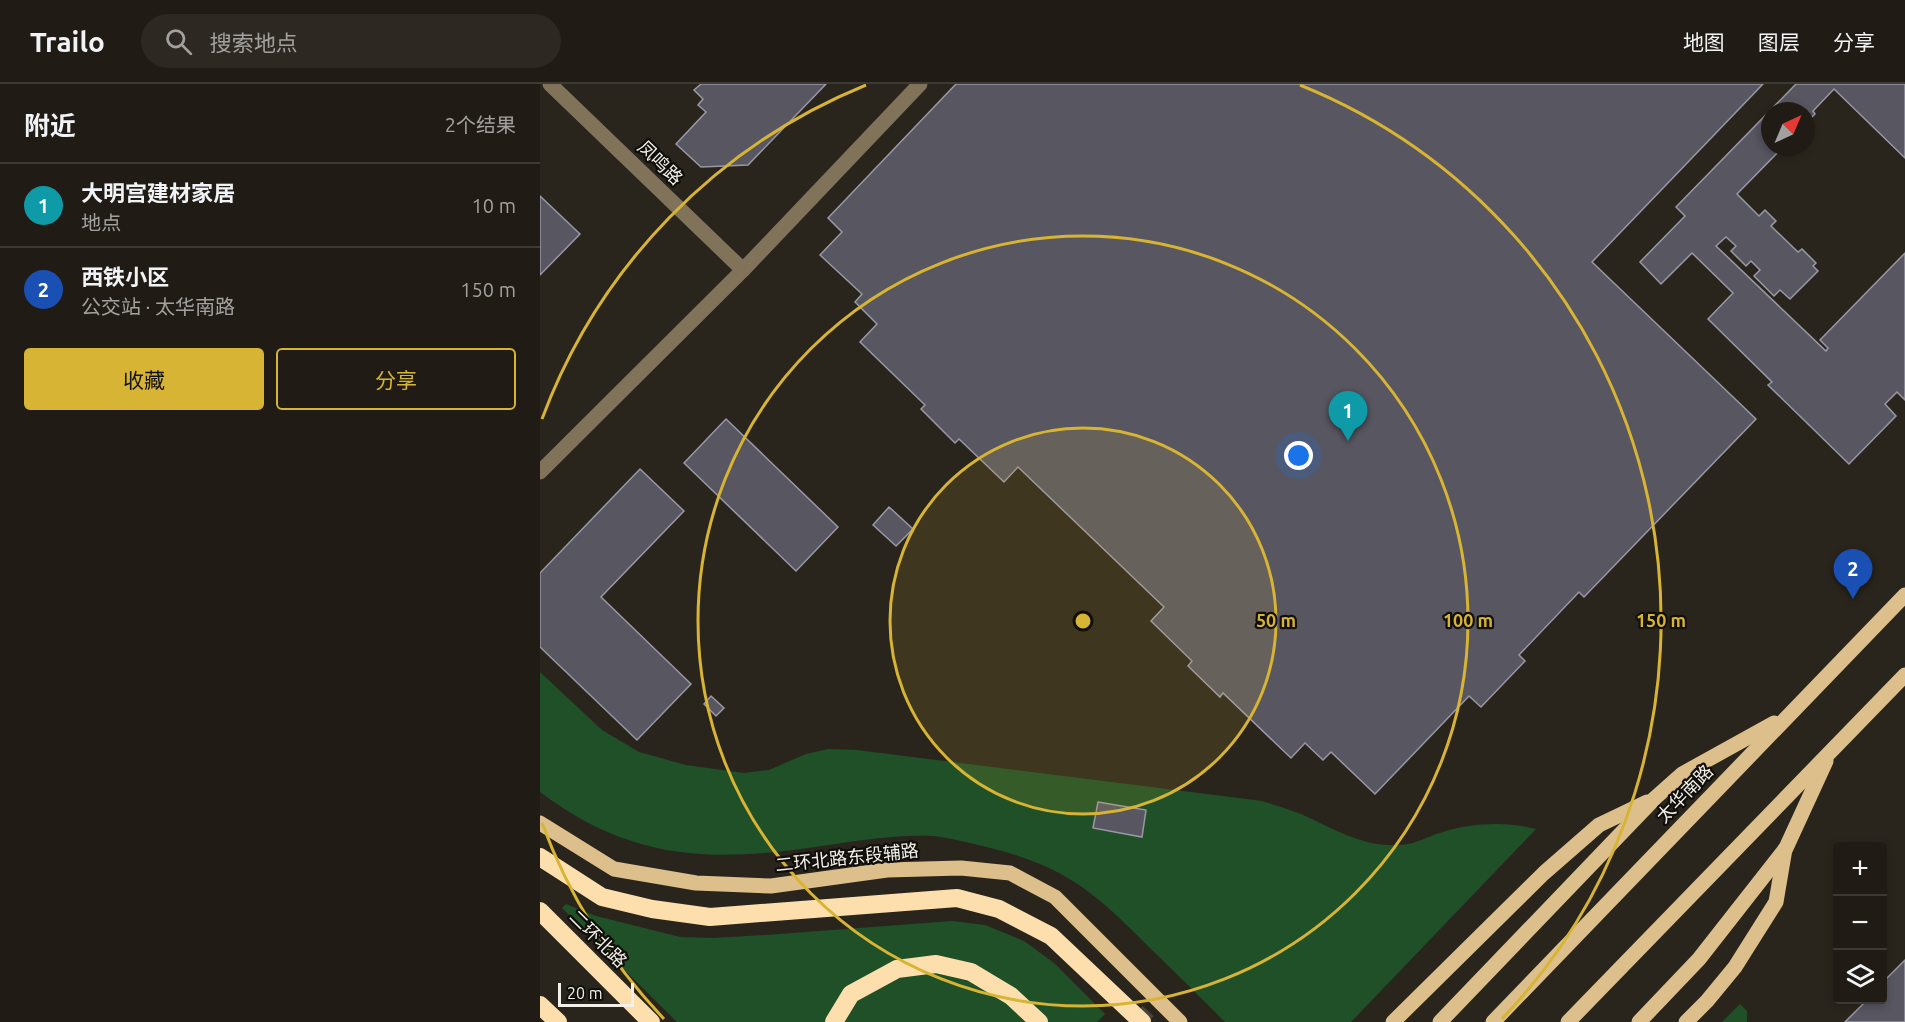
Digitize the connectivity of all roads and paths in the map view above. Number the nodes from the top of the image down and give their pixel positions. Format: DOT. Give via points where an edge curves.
graph roads {
  1 [pos="550,84"];
  2 [pos="920,84"];
  3 [pos="743,270"];
  4 [pos="540,472"];
  5 [pos="1905,595"];
  6 [pos="1905,675"];
  7 [pos="1790,714"];
  8 [pos="1831,751"];
  9 [pos="1655,798"];
  10 [pos="540,823"];
  11 [pos="1785,848"];
  12 [pos="540,857"];
  13 [pos="540,911"];
  14 [pos="540,1005"];
  15 [pos="1151,1010"];
  16 [pos="558,1022"];
  17 [pos="651,1022"];
  18 [pos="834,1022"];
  19 [pos="1039,1022"];
  20 [pos="1180,1022"];
  21 [pos="1393,1022"];
  22 [pos="1440,1022"];
  23 [pos="1493,1022"];
  24 [pos="1568,1022"];
  25 [pos="1639,1022"];
  26 [pos="1686,1022"];
  1 -- 3 [label="street, 凤鸣路"];
  2 -- 3 [label="street"];
  3 -- 4 [label="street"];
  5 -- 7 [label="main road, 太华南路"];
  6 -- 8 [label="main road"];
  7 -- 9 [label="main road" via="1682,774"];
  7 -- 23 [label="main road, 太华南路"];
  8 -- 11 [label="main road"];
  8 -- 24 [label="main road"];
  9 -- 21 [label="main road" via="1599,825 1544,873"];
  9 -- 22 [label="main road"];
  10 -- 15 [label="main road, 二环北路东段辅路" via="614,868 696,883 771,886 887,870 961,868 1010,873 1055,897"];
  11 -- 25 [label="main road" via="1699,958"];
  11 -- 26 [label="main road" via="1776,903 1736,967"];
  12 -- 15 [label="highway" via="602,897 710,917 957,898 999,909 1051,936"];
  13 -- 17 [label="highway, 二环北路"];
  14 -- 16 [label="highway"];
  15 -- 20 [label="main road, 二环北路东段辅路"];
  18 -- 19 [label="highway" via="851,994 897,969 936,964 970,972 1011,996"];
}
